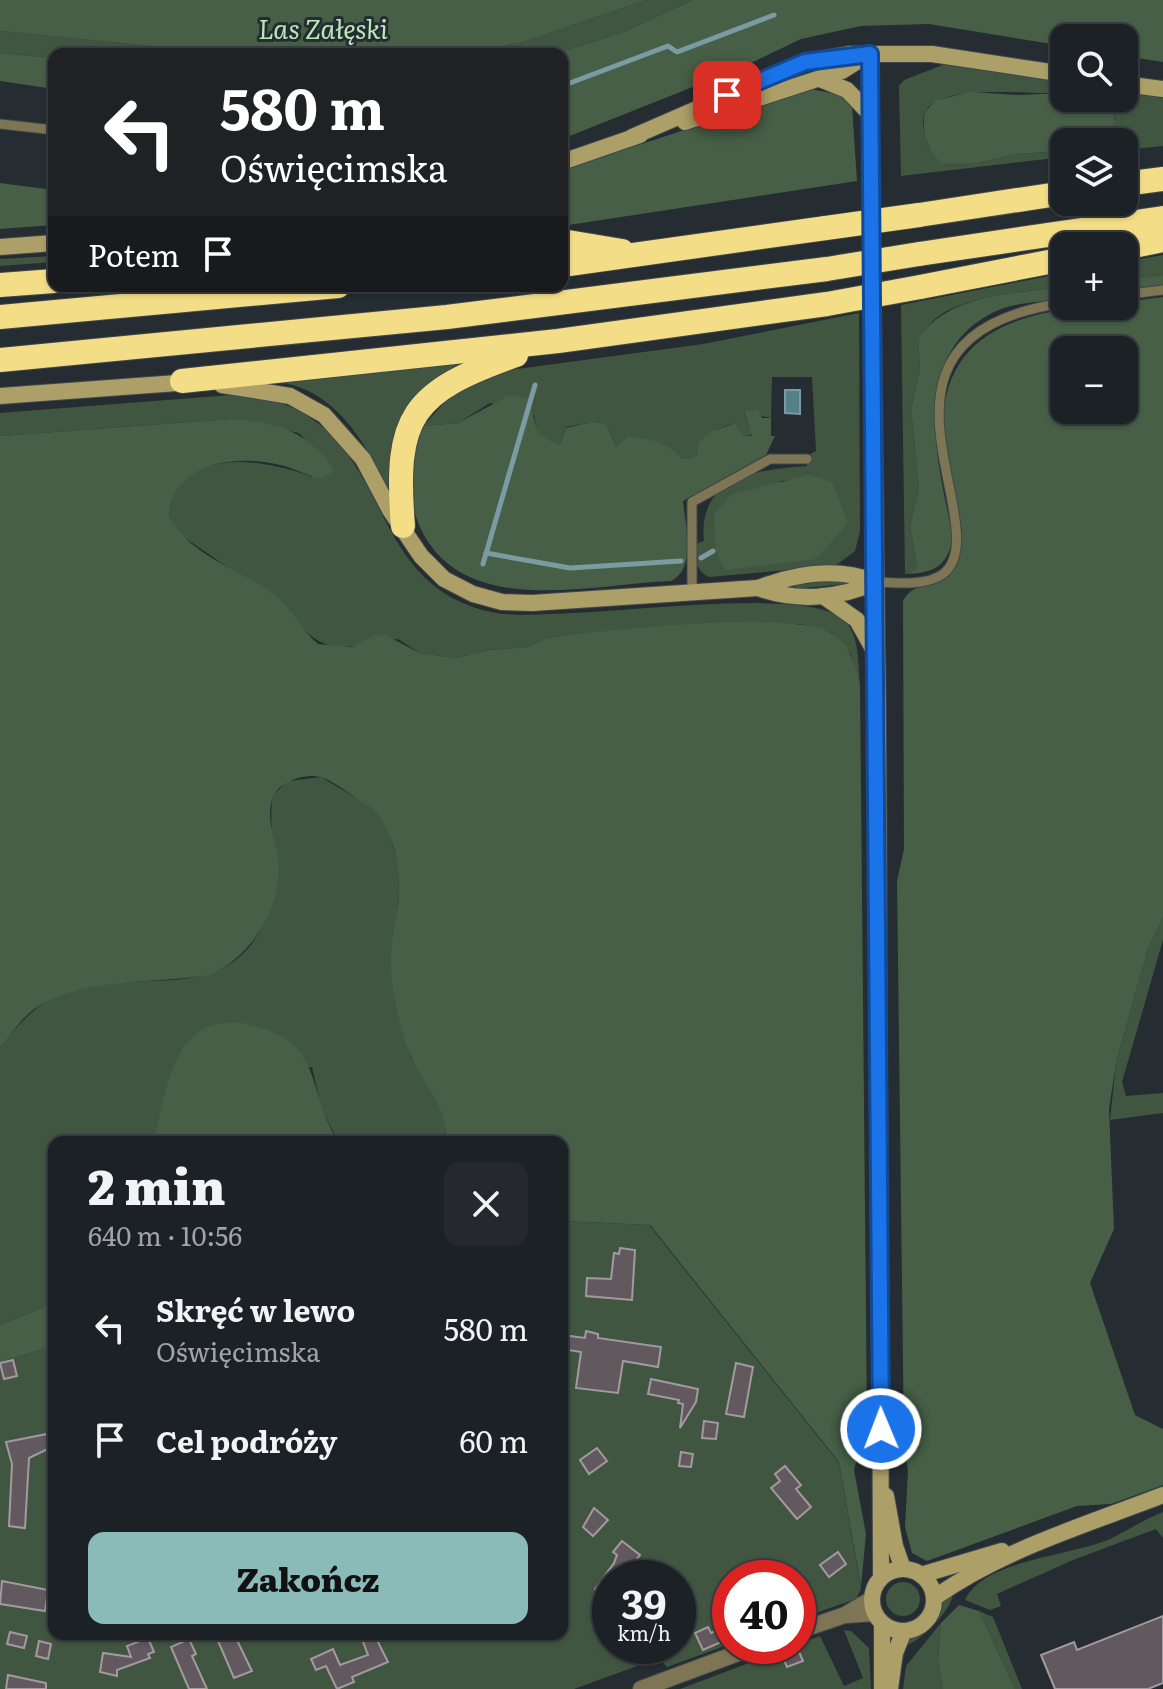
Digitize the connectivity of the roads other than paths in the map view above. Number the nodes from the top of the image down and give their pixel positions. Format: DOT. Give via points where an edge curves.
graph roads {
  1 [pos="870,54"];
  2 [pos="1050,72"];
  3 [pos="820,79"];
  4 [pos="1138,86"];
  5 [pos="1163,89"];
  6 [pos="870,114"];
  7 [pos="0,124"];
  8 [pos="48,129"];
  9 [pos="632,137"];
  10 [pos="568,160"];
  11 [pos="1163,179"];
  12 [pos="1138,182"];
  13 [pos="1050,195"];
  14 [pos="1163,218"];
  15 [pos="1163,240"];
  16 [pos="568,241"];
  17 [pos="48,243"];
  18 [pos="1138,245"];
  19 [pos="0,247"];
  20 [pos="640,255"];
  21 [pos="1050,262"];
  22 [pos="568,264"];
  23 [pos="48,281"];
  24 [pos="0,285"];
  25 [pos="1163,290"];
  26 [pos="273,292"];
  27 [pos="1138,293"];
  28 [pos="1050,306"];
  29 [pos="0,317"];
  30 [pos="558,341"];
  31 [pos="0,360"];
  32 [pos="182,381"];
  33 [pos="0,396"];
  34 [pos="807,459"];
  35 [pos="403,526"];
  36 [pos="876,582"];
  37 [pos="758,588"];
  38 [pos="692,593"];
  39 [pos="823,596"];
  40 [pos="877,654"];
  41 [pos="882,1469"];
  42 [pos="1163,1495"];
  43 [pos="1050,1538"];
  44 [pos="903,1569"];
  45 [pos="921,1575"];
  46 [pos="881,1577"];
  47 [pos="934,1598"];
  48 [pos="876,1612"];
  49 [pos="816,1625"];
  50 [pos="904,1631"];
  51 [pos="712,1663"];
  52 [pos="641,1689"];
  53 [pos="882,1689"];
  54 [pos="890,1689"];
  1 -- 2 [label="street" via="932,54"];
  1 -- 3 [label="street"];
  1 -- 6 [label="street"];
  1 -- 9 [label="street" via="805,62"];
  3 -- 6 [label="street" via="847,90"];
  3 -- 9 [label="street"];
  4 -- 5 [label="street"];
  6 -- 36 [label="street"];
  7 -- 8 [label="lane"];
  9 -- 10 [label="street"];
  11 -- 12 [label="highway"];
  13 -- 20 [label="highway, bridge"];
  14 -- 31 [label="highway, bridge" via="827,269 447,317"];
  15 -- 18 [label="highway"];
  16 -- 20 [label="highway"];
  17 -- 19 [label="street"];
  20 -- 22 [label="highway"];
  21 -- 30 [label="highway, bridge" via="827,304"];
  23 -- 24 [label="highway"];
  25 -- 27 [label="lane"];
  26 -- 29 [label="highway"];
  28 -- 36 [label="lane" via="1001,319 958,354 944,382 938,425 957,529 955,554 942,574 931,579"];
  30 -- 32 [label="highway"];
  30 -- 35 [label="highway" via="475,370 427,401 404,441 399,470"];
  32 -- 33 [label="street"];
  32 -- 35 [label="street" via="272,390 309,405 350,441"];
  34 -- 38 [label="lane" via="770,459 692,502"];
  35 -- 38 [label="street" via="432,569 486,599 532,603"];
  36 -- 37 [label="street" via="832,573"];
  36 -- 39 [label="street"];
  36 -- 40 [label="street"];
  37 -- 38 [label="street"];
  37 -- 39 [label="street" via="785,598"];
  39 -- 40 [label="street" via="857,620"];
  40 -- 41 [label="street"];
  41 -- 44 [label="street"];
  41 -- 46 [label="street"];
  42 -- 43 [label="street"];
  43 -- 45 [label="street"];
  43 -- 47 [label="street"];
  44 -- 45 [label="street"];
  44 -- 46 [label="street"];
  45 -- 47 [label="street"];
  46 -- 48 [label="street"];
  47 -- 50 [label="street" via="928,1618"];
  48 -- 49 [label="street"];
  48 -- 50 [label="street"];
  48 -- 53 [label="street"];
  50 -- 54 [label="street"];
  51 -- 52 [label="street"];
}
